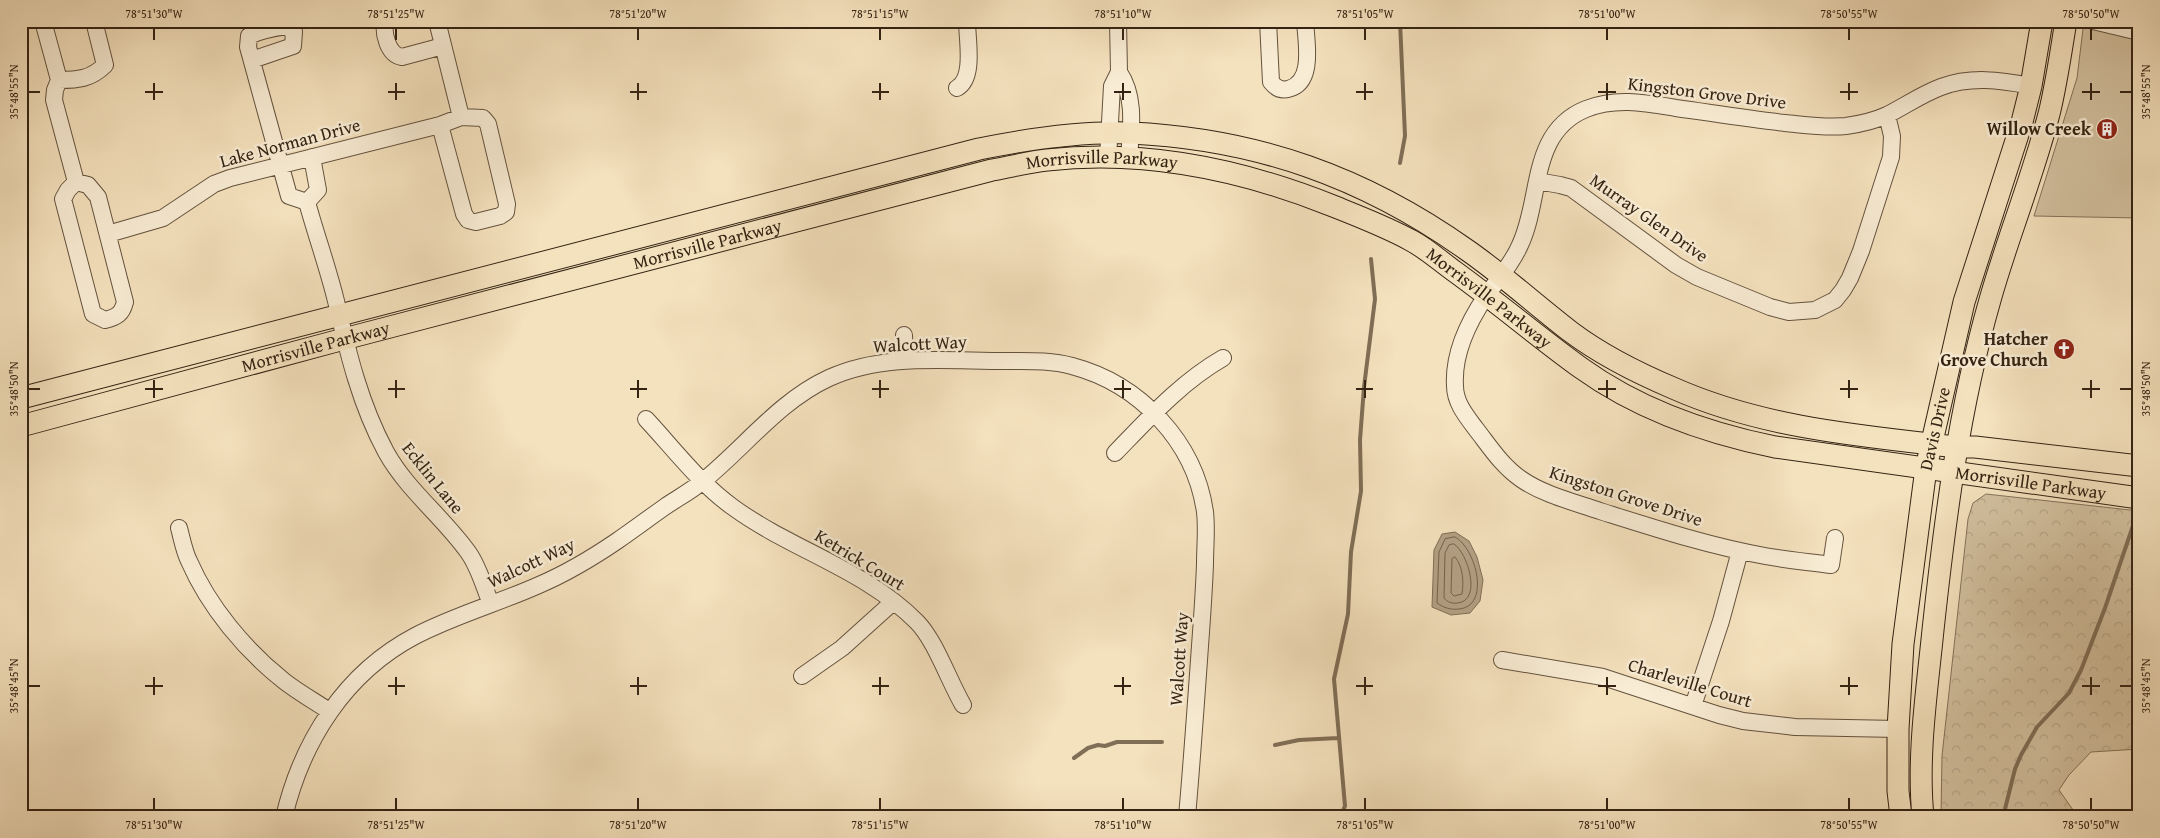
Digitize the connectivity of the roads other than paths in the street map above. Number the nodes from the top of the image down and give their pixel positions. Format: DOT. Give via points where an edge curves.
graph roads {
  1 [pos="43,21"];
  2 [pos="94,21"];
  3 [pos="385,21"];
  4 [pos="437,21"];
  5 [pos="967,21"];
  6 [pos="1118,21"];
  7 [pos="1268,21"];
  8 [pos="1305,21"];
  9 [pos="2042,21"];
  10 [pos="2066,21"];
  11 [pos="2093,21"];
  12 [pos="2139,32"];
  13 [pos="443,46"];
  14 [pos="252,60"];
  15 [pos="59,80"];
  16 [pos="2031,86"];
  17 [pos="957,88"];
  18 [pos="1887,115"];
  19 [pos="461,116"];
  20 [pos="440,125"];
  21 [pos="1120,133"];
  22 [pos="312,156"];
  23 [pos="1119,158"];
  24 [pos="279,164"];
  25 [pos="1537,181"];
  26 [pos="76,182"];
  27 [pos="307,202"];
  28 [pos="108,234"];
  29 [pos="1502,276"];
  30 [pos="1487,294"];
  31 [pos="338,315"];
  32 [pos="904,335"];
  33 [pos="344,339"];
  34 [pos="1223,358"];
  35 [pos="905,361"];
  36 [pos="21,398"];
  37 [pos="1154,413"];
  38 [pos="646,419"];
  39 [pos="21,426"];
  40 [pos="1931,444"];
  41 [pos="1957,447"];
  42 [pos="1114,453"];
  43 [pos="2139,466"];
  44 [pos="1926,468"];
  45 [pos="1952,473"];
  46 [pos="702,482"];
  47 [pos="2139,498"];
  48 [pos="179,528"];
  49 [pos="1835,538"];
  50 [pos="1740,551"];
  51 [pos="893,602"];
  52 [pos="491,604"];
  53 [pos="1502,660"];
  54 [pos="802,676"];
  55 [pos="963,705"];
  56 [pos="1692,706"];
  57 [pos="329,711"];
  58 [pos="1898,728"];
  59 [pos="284,817"];
  60 [pos="1187,817"];
  61 [pos="1901,817"];
  62 [pos="1924,817"];
  1 -- 15 [label="street"];
  2 -- 15 [label="street" via="105,65 86,78"];
  3 -- 13 [label="street" via="386,37 396,56 402,58"];
  4 -- 13 [label="street"];
  5 -- 17 [label="street" via="968,71 963,84"];
  6 -- 21 [label="street" via="1119,72 1129,91"];
  7 -- 8 [label="street" via="1271,82 1281,90 1296,86 1306,69"];
  9 -- 16 [label="main road, Davis Drive"];
  10 -- 41 [label="main road, Davis Drive" via="2050,111 1990,298 1972,366"];
  11 -- 12 [label="street"];
  13 -- 19 [label="street"];
  14 -- 24 [label="street"];
  15 -- 26 [label="street" via="54,100"];
  16 -- 18 [label="street, Kingston Grove Drive" via="1991,79 1957,82 1939,87"];
  16 -- 40 [label="main road, Davis Drive" via="1964,302"];
  18 -- 25 [label="street, Kingston Grove Drive" via="1866,123 1825,128 1635,101 1613,101 1584,110 1557,130 1540,161"];
  18 -- 25 [label="street, Murray Glen Drive" via="1892,136 1891,157 1854,269 1835,300 1815,310 1789,312 1718,287 1676,265 1570,188"];
  19 -- 20 [label="street, Lake Norman Drive"];
  19 -- 20 [label="street" via="483,118 488,124 507,204 506,212 500,216 476,222 468,220 464,214"];
  20 -- 22 [label="street, Lake Norman Drive"];
  21 -- 23 [label="street"];
  21 -- 29 [label="main road, Morrisville Parkway" via="1231,146 1310,167 1401,207"];
  21 -- 31 [label="main road, Morrisville Parkway" via="1044,138 979,149"];
  22 -- 24 [label="street, Lake Norman Drive"];
  22 -- 27 [label="street" via="318,190"];
  23 -- 30 [label="main road, Morrisville Parkway" via="1214,169 1304,194 1413,241"];
  23 -- 33 [label="main road, Morrisville Parkway" via="1046,160 992,170"];
  24 -- 27 [label="street" via="289,196"];
  24 -- 28 [label="street, Lake Norman Drive" via="214,184 163,218"];
  25 -- 29 [label="street, Kingston Grove Drive" via="1526,232"];
  26 -- 28 [label="street" via="94,190"];
  26 -- 28 [label="street" via="63,199 93,314 105,320 116,318 125,302"];
  27 -- 31 [label="street, Ecklin Lane"];
  29 -- 30 [label="street, Kingston Grove Drive"];
  29 -- 40 [label="main road, Morrisville Parkway" via="1574,334 1672,388 1755,417 1798,427"];
  30 -- 44 [label="main road, Morrisville Parkway" via="1582,369 1665,414 1745,441"];
  30 -- 50 [label="street, Kingston Grove Drive" via="1462,343 1455,386 1465,415 1497,457 1522,480 1562,499"];
  31 -- 33 [label="street, Ecklin Lane"];
  31 -- 36 [label="main road, Morrisville Parkway"];
  32 -- 35 [label="street"];
  33 -- 39 [label="main road, Morrisville Parkway"];
  33 -- 52 [label="street, Ecklin Lane" via="359,392 387,454 426,506 468,552"];
  34 -- 37 [label="street" via="1193,378"];
  35 -- 37 [label="street, Walcott Way" via="1059,363 1109,380"];
  35 -- 46 [label="street, Walcott Way" via="856,368 817,385 788,404"];
  37 -- 42 [label="street"];
  37 -- 60 [label="street, Walcott Way" via="1174,436 1189,461 1198,482 1205,516 1203,610"];
  38 -- 46 [label="street, Ketrick Court"];
  40 -- 41 [label="main road, Morrisville Parkway"];
  40 -- 44 [label="main road, Davis Drive"];
  41 -- 43 [label="main road, Morrisville Parkway"];
  41 -- 45 [label="main road, Davis Drive"];
  44 -- 45 [label="main road, Morrisville Parkway"];
  44 -- 58 [label="main road, Davis Drive" via="1903,644"];
  45 -- 47 [label="main road, Morrisville Parkway"];
  45 -- 62 [label="main road, Davis Drive" via="1924,710"];
  46 -- 51 [label="street, Ketrick Court" via="733,508 858,578"];
  46 -- 52 [label="street, Walcott Way" via="573,569"];
  48 -- 57 [label="street" via="188,560 198,580 230,627 285,682"];
  49 -- 50 [label="street, Kingston Grove Drive" via="1832,565"];
  50 -- 56 [label="street" via="1722,621"];
  51 -- 54 [label="street" via="842,648"];
  51 -- 55 [label="street, Ketrick Court" via="926,633"];
  52 -- 57 [label="street, Walcott Way" via="397,646 367,670"];
  53 -- 56 [label="street, Charleville Court" via="1603,677"];
  56 -- 58 [label="street, Charleville Court" via="1768,725"];
  57 -- 59 [label="street, Walcott Way" via="304,755"];
  58 -- 61 [label="main road, Davis Drive"];
}
